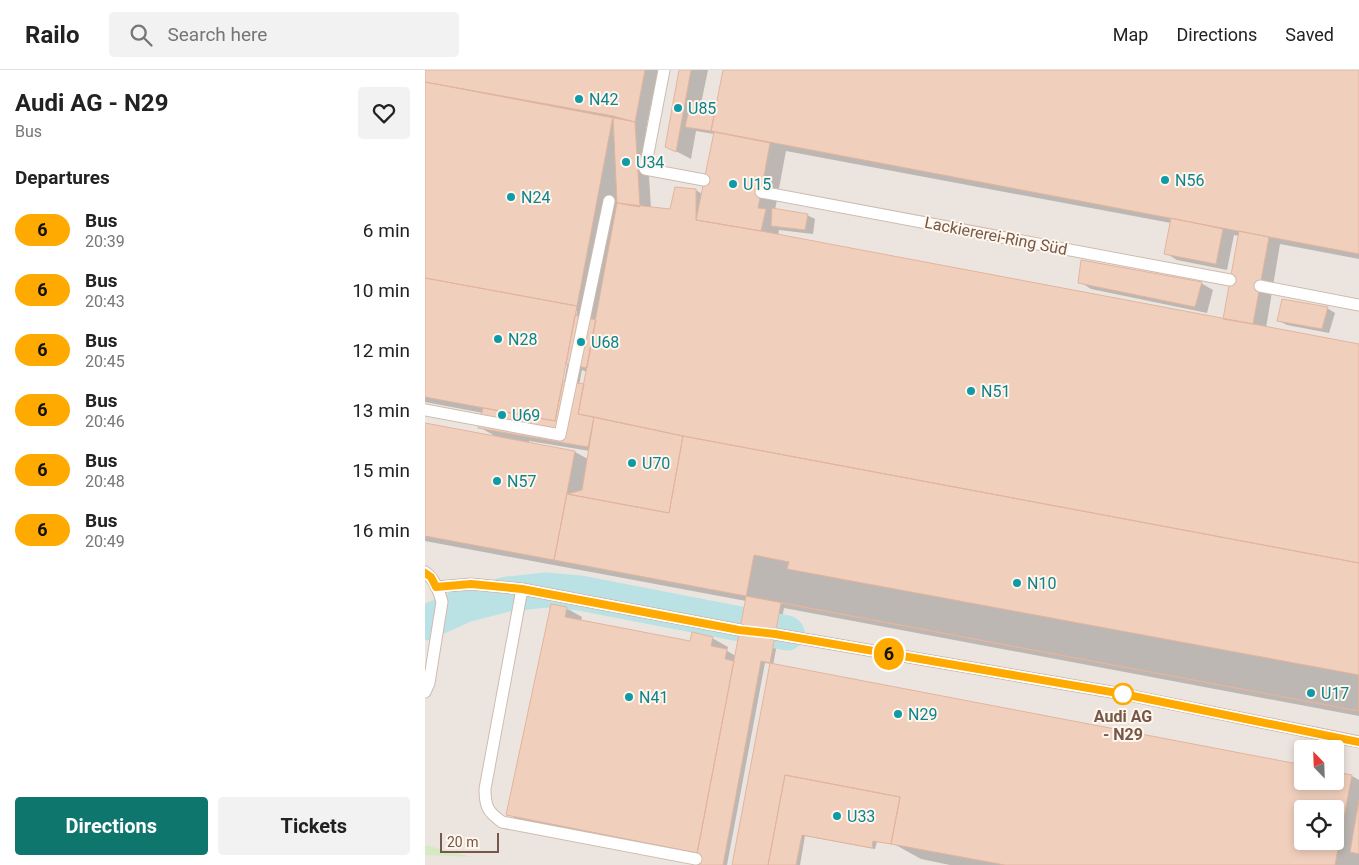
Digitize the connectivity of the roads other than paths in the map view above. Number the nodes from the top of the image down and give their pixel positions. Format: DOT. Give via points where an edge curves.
graph roads {
  1 [pos="665,70"];
  2 [pos="704,180"];
  3 [pos="761,192"];
  4 [pos="609,201"];
  5 [pos="1230,280"];
  6 [pos="1260,286"];
  7 [pos="1359,305"];
  8 [pos="425,410"];
  9 [pos="425,572"];
  10 [pos="436,587"];
  11 [pos="522,589"];
  12 [pos="739,630"];
  13 [pos="775,634"];
  14 [pos="425,692"];
  15 [pos="1359,742"];
  16 [pos="696,859"];
  1 -- 2 [label="lane" via="645,169"];
  3 -- 5 [label="lane, Lackiererei-Ring Süd"];
  4 -- 8 [label="lane" via="560,435"];
  6 -- 7 [label="lane"];
  9 -- 10 [label="lane"];
  10 -- 11 [label="lane" via="471,584"];
  10 -- 14 [label="lane" via="442,602"];
  11 -- 12 [label="lane"];
  11 -- 16 [label="lane" via="485,789 485,803 492,815 502,822"];
  13 -- 15 [label="lane" via="1123,694"];
}
